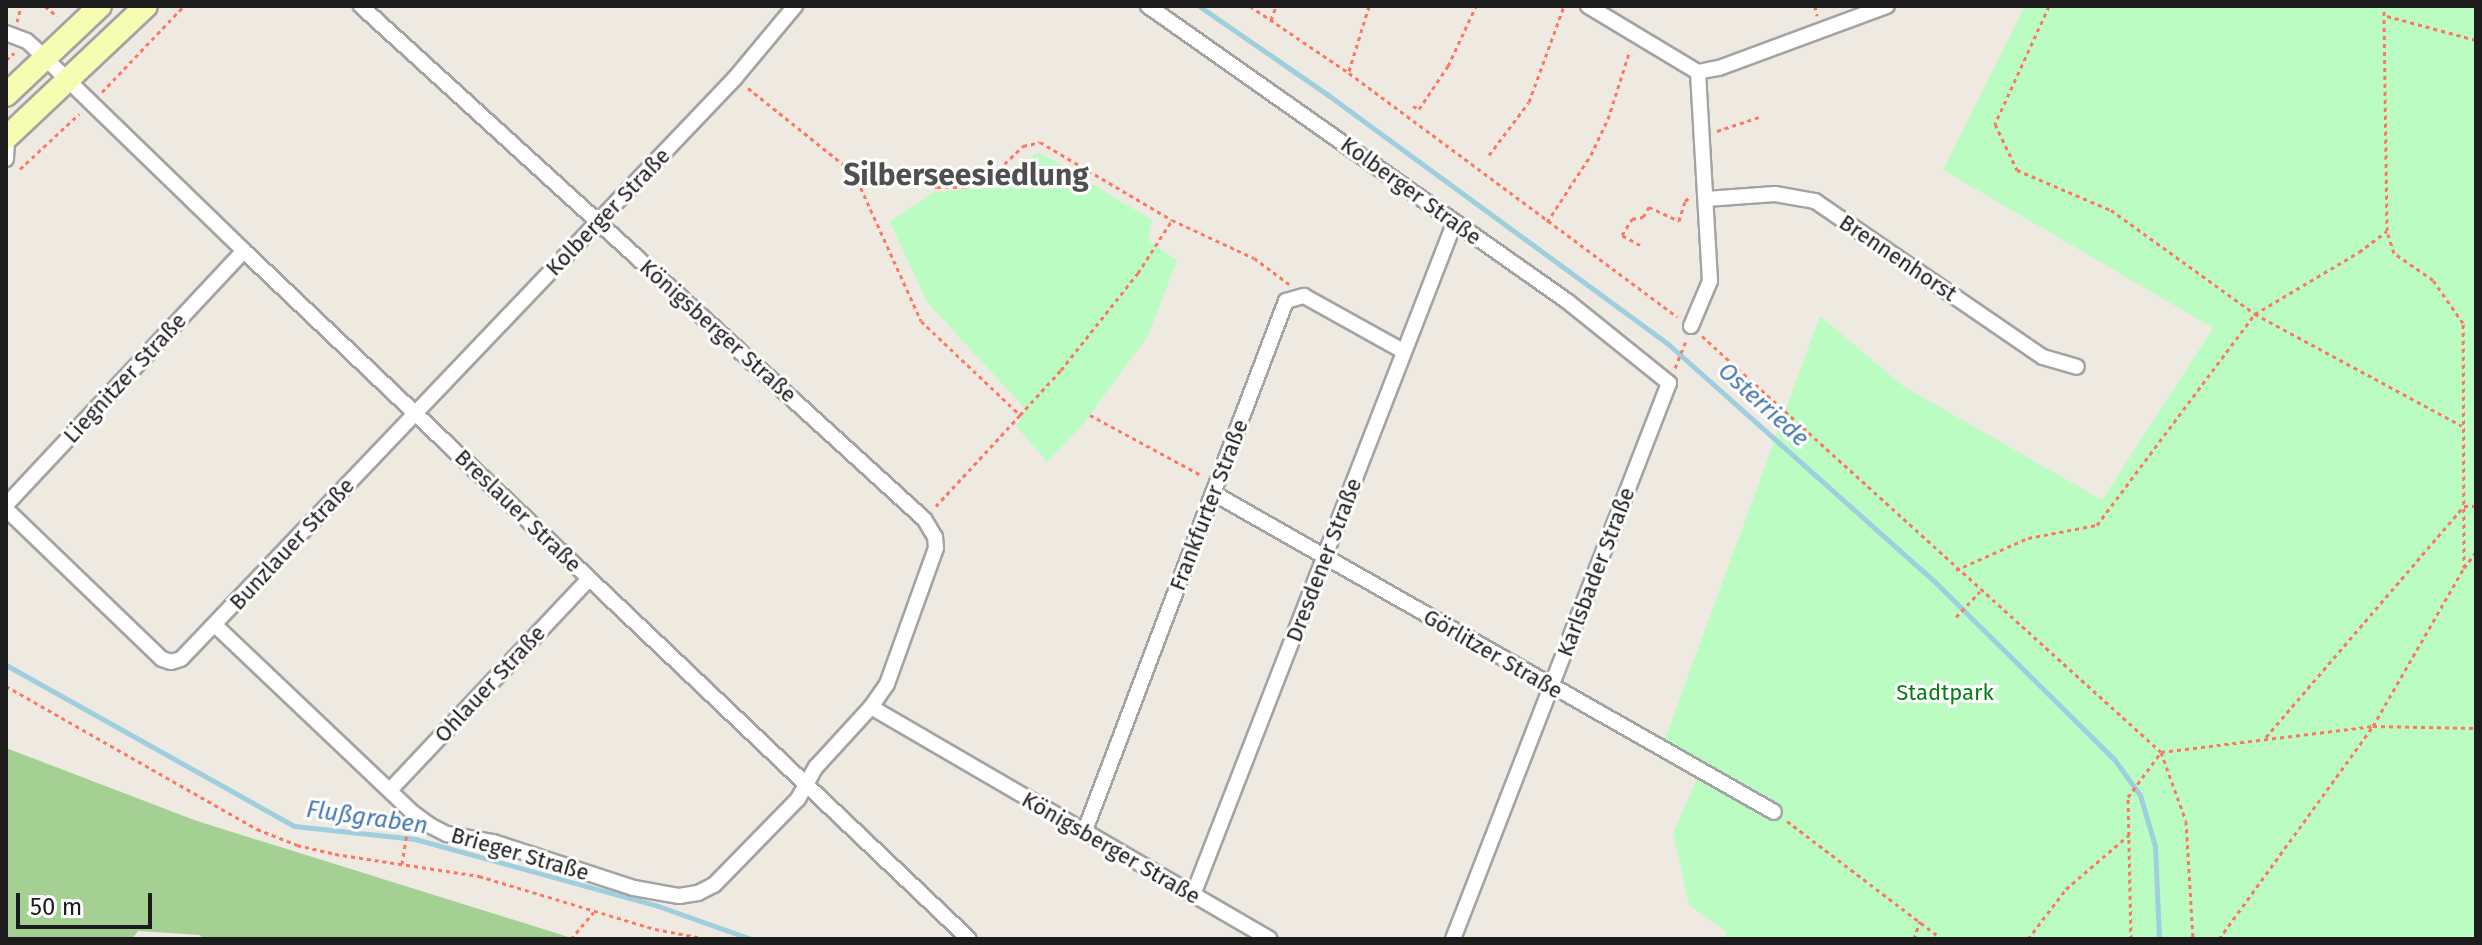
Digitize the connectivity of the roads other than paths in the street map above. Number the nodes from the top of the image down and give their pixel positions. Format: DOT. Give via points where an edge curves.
graph roads {
  1 [pos="100,6"];
  2 [pos="146,6"];
  3 [pos="361,6"];
  4 [pos="795,6"];
  5 [pos="1148,6"];
  6 [pos="1588,6"];
  7 [pos="1887,6"];
  8 [pos="6,33"];
  9 [pos="46,59"];
  10 [pos="1698,72"];
  11 [pos="69,82"];
  12 [pos="6,95"];
  13 [pos="6,145"];
  14 [pos="1706,192"];
  15 [pos="598,221"];
  16 [pos="1454,224"];
  17 [pos="244,251"];
  18 [pos="1691,326"];
  19 [pos="1403,351"];
  20 [pos="2077,367"];
  21 [pos="1669,383"];
  22 [pos="416,413"];
  23 [pos="1216,487"];
  24 [pos="6,507"];
  25 [pos="1325,557"];
  26 [pos="589,579"];
  27 [pos="216,626"];
  28 [pos="1552,688"];
  29 [pos="871,707"];
  30 [pos="807,785"];
  31 [pos="391,789"];
  32 [pos="1774,812"];
  33 [pos="1084,833"];
  34 [pos="1193,895"];
  35 [pos="969,939"];
  36 [pos="1269,939"];
  37 [pos="1453,939"];
  1 -- 9 [label="main road"];
  2 -- 11 [label="main road"];
  3 -- 15 [label="street, Königsberger Straße"];
  4 -- 15 [label="street, Kolberger Straße" via="735,78"];
  5 -- 16 [label="street, Kolberger Straße"];
  6 -- 10 [label="street"];
  7 -- 10 [label="street"];
  8 -- 9 [label="street, Breslauer Straße" via="27,41"];
  9 -- 11 [label="street, Breslauer Straße"];
  9 -- 12 [label="main road"];
  10 -- 14 [label="street"];
  11 -- 13 [label="main road"];
  11 -- 17 [label="street, Breslauer Straße"];
  14 -- 18 [label="street" via="1710,281"];
  14 -- 20 [label="street, Brennenhorst" via="1815,201 2043,357"];
  15 -- 22 [label="street, Kolberger Straße"];
  15 -- 29 [label="street, Königsberger Straße" via="924,519 935,537 936,548 887,684"];
  16 -- 19 [label="street, Dresdener Straße"];
  16 -- 21 [label="street, Kolberger Straße" via="1567,301"];
  17 -- 22 [label="street, Breslauer Straße"];
  17 -- 24 [label="street, Liegnitzer Straße"];
  19 -- 23 [label="street, Frankfurter Straße" via="1304,296 1286,301"];
  19 -- 25 [label="street, Dresdener Straße"];
  21 -- 28 [label="street, Karlsbader Straße"];
  22 -- 26 [label="street, Breslauer Straße"];
  22 -- 27 [label="street, Bunzlauer Straße"];
  23 -- 25 [label="street, Görlitzer Straße"];
  23 -- 33 [label="street, Frankfurter Straße"];
  24 -- 27 [label="street, Bunzlauer Straße" via="162,659 181,659"];
  25 -- 28 [label="street, Görlitzer Straße"];
  25 -- 34 [label="street, Dresdener Straße"];
  26 -- 30 [label="street, Breslauer Straße"];
  26 -- 31 [label="street, Ohlauer Straße"];
  27 -- 31 [label="street, Brieger Straße"];
  28 -- 32 [label="street, Görlitzer Straße"];
  28 -- 37 [label="street, Karlsbader Straße"];
  29 -- 30 [label="street" via="816,767"];
  29 -- 33 [label="street, Königsberger Straße"];
  30 -- 31 [label="street, Brieger Straße" via="714,885 679,896 634,888 493,842 447,834 413,813"];
  30 -- 35 [label="street, Breslauer Straße"];
  33 -- 34 [label="street, Königsberger Straße"];
  34 -- 36 [label="street, Königsberger Straße"];
}
